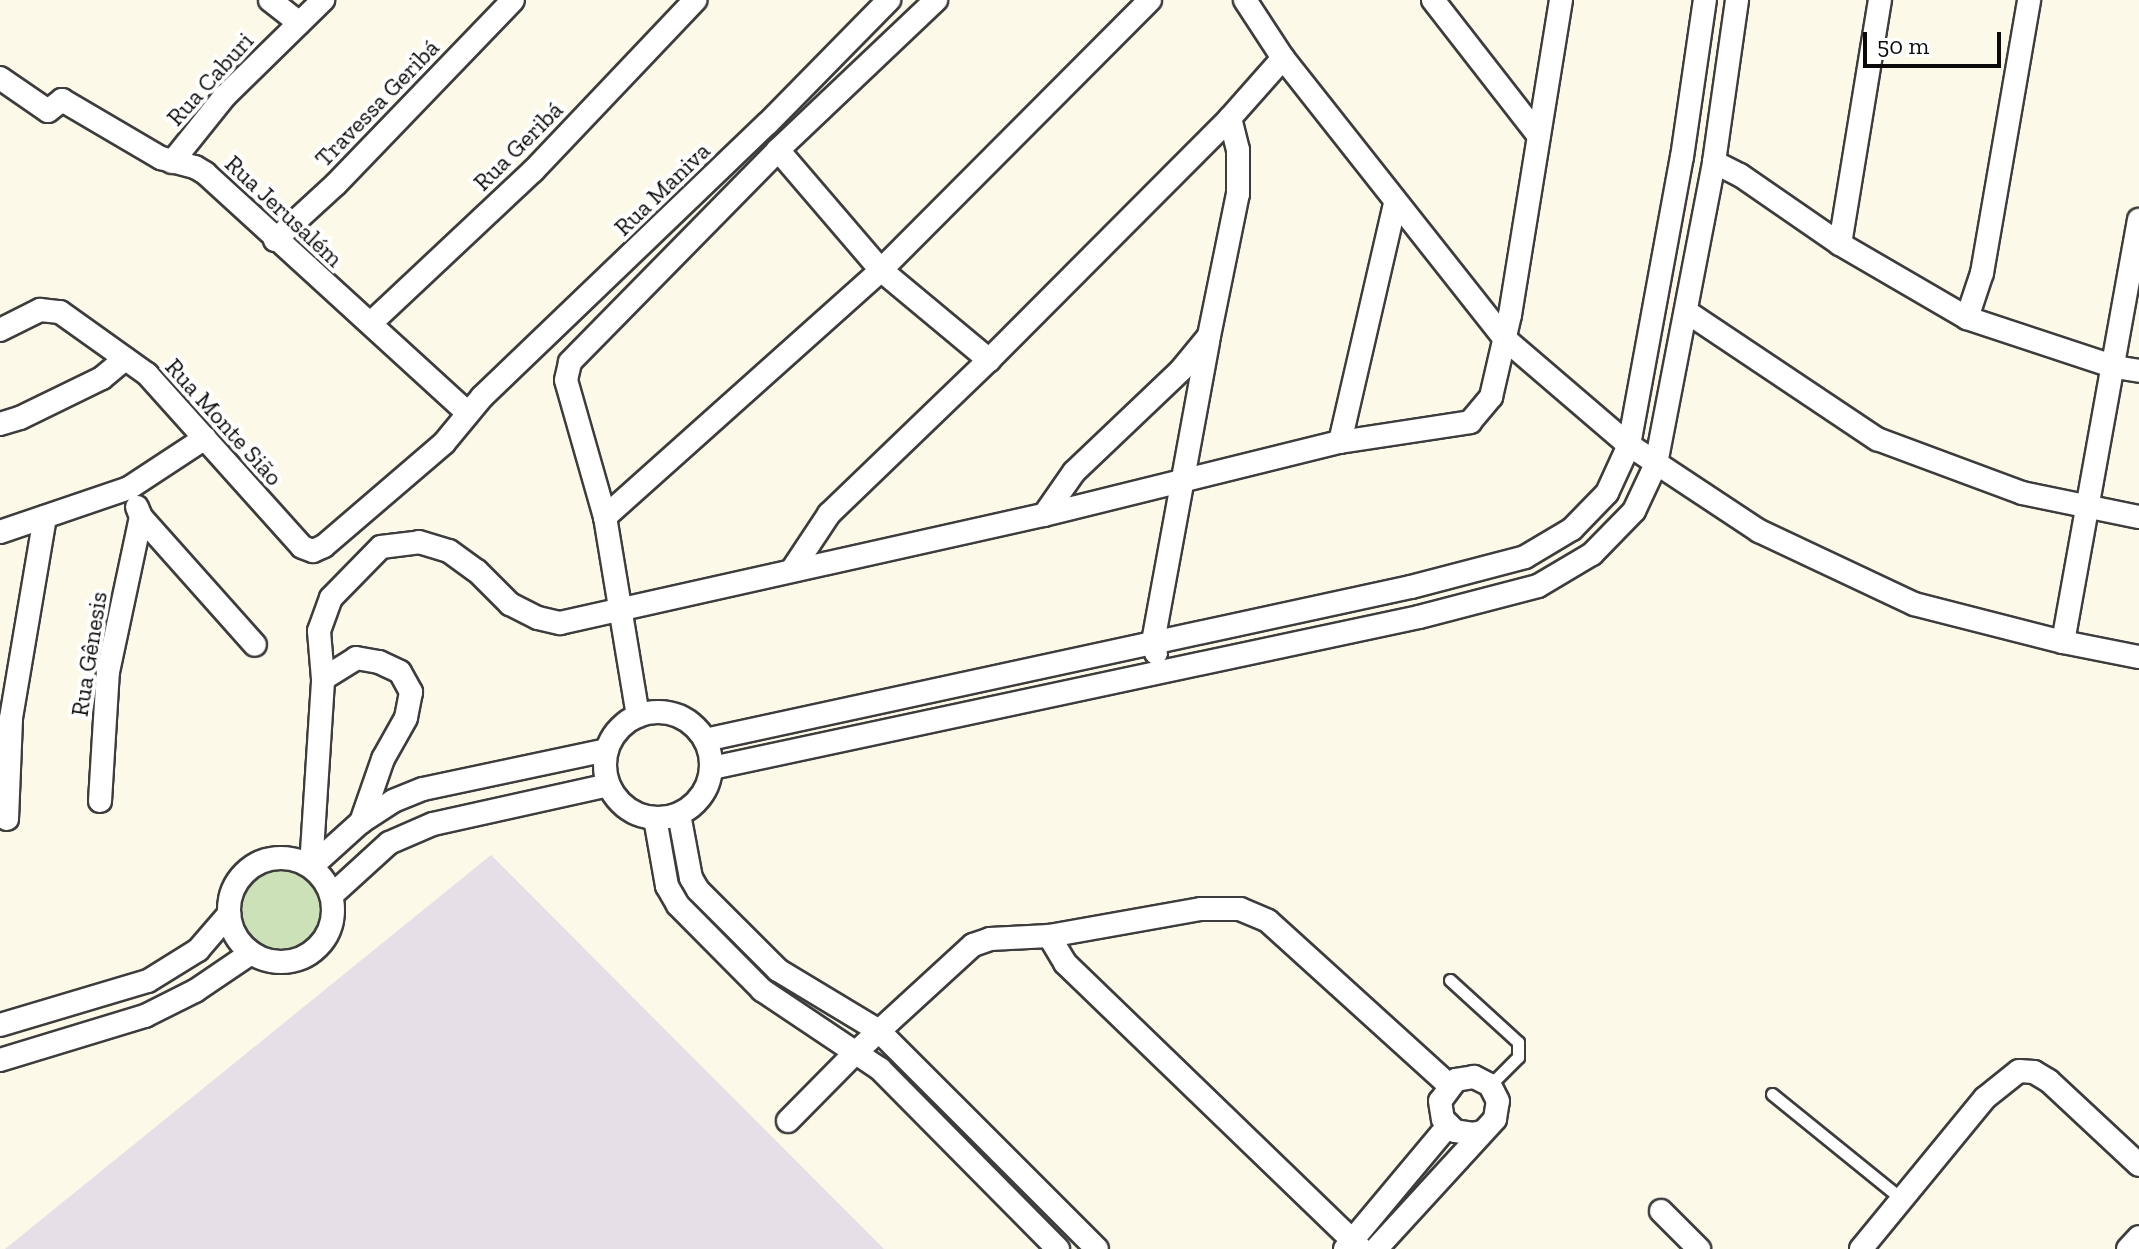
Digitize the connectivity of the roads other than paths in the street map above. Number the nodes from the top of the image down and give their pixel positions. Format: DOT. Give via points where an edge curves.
graph roads {
  1 [pos="270,0"];
  2 [pos="323,0"];
  3 [pos="513,0"];
  4 [pos="695,0"];
  5 [pos="889,0"];
  6 [pos="936,0"];
  7 [pos="1150,0"];
  8 [pos="1245,0"];
  9 [pos="1433,0"];
  10 [pos="1561,0"];
  11 [pos="1705,0"];
  12 [pos="1737,0"];
  13 [pos="1880,0"];
  14 [pos="2029,0"];
  15 [pos="299,23"];
  16 [pos="1283,58"];
  17 [pos="0,78"];
  18 [pos="1230,118"];
  19 [pos="1539,136"];
  20 [pos="778,150"];
  21 [pos="172,162"];
  22 [pos="1714,162"];
  23 [pos="1395,203"];
  24 [pos="2139,220"];
  25 [pos="275,240"];
  26 [pos="1840,244"];
  27 [pos="881,270"];
  28 [pos="1687,312"];
  29 [pos="1967,318"];
  30 [pos="371,323"];
  31 [pos="0,330"];
  32 [pos="1209,336"];
  33 [pos="1504,338"];
  34 [pos="125,359"];
  35 [pos="989,360"];
  36 [pos="2115,367"];
  37 [pos="2139,371"];
  38 [pos="468,413"];
  39 [pos="0,424"];
  40 [pos="205,438"];
  41 [pos="1340,442"];
  42 [pos="1629,445"];
  43 [pos="1656,464"];
  44 [pos="1182,481"];
  45 [pos="129,488"];
  46 [pos="2088,508"];
  47 [pos="1044,515"];
  48 [pos="45,517"];
  49 [pos="141,517"];
  50 [pos="605,517"];
  51 [pos="2139,517"];
  52 [pos="0,532"];
  53 [pos="313,551"];
  54 [pos="792,570"];
  55 [pos="1411,587"];
  56 [pos="622,609"];
  57 [pos="1419,617"];
  58 [pos="1153,642"];
  59 [pos="2063,642"];
  60 [pos="255,645"];
  61 [pos="2139,657"];
  62 [pos="1160,673"];
  63 [pos="323,679"];
  64 [pos="638,716"];
  65 [pos="705,740"];
  66 [pos="607,750"];
  67 [pos="712,768"];
  68 [pos="609,785"];
  69 [pos="100,801"];
  70 [pos="679,814"];
  71 [pos="655,818"];
  72 [pos="7,819"];
  73 [pos="361,822"];
  74 [pos="311,867"];
  75 [pos="332,895"];
  76 [pos="229,914"];
  77 [pos="1049,936"];
  78 [pos="251,953"];
  79 [pos="1450,980"];
  80 [pos="0,1025"];
  81 [pos="879,1031"];
  82 [pos="855,1053"];
  83 [pos="0,1060"];
  84 [pos="1449,1085"];
  85 [pos="1490,1085"];
  86 [pos="1772,1094"];
  87 [pos="788,1121"];
  88 [pos="1448,1126"];
  89 [pos="1482,1132"];
  90 [pos="2139,1165"];
  91 [pos="1903,1200"];
  92 [pos="1661,1211"];
  93 [pos="2139,1237"];
  94 [pos="1352,1245"];
  95 [pos="1058,1249"];
  96 [pos="1097,1249"];
  97 [pos="1376,1249"];
  98 [pos="1699,1249"];
  99 [pos="1861,1249"];
  100 [pos="2128,1249"];
  1 -- 15 [label="street"];
  2 -- 15 [label="street, Rua Caburi"];
  3 -- 25 [label="street, Travessa Geribá"];
  4 -- 30 [label="street, Rua Geribá" via="533,171"];
  5 -- 38 [label="street, Rua Maniva"];
  6 -- 20 [label="street"];
  7 -- 27 [label="street"];
  8 -- 16 [label="street"];
  9 -- 19 [label="street"];
  10 -- 19 [label="street"];
  11 -- 42 [label="street"];
  12 -- 22 [label="street"];
  13 -- 26 [label="street"];
  14 -- 29 [label="street" via="1982,273"];
  15 -- 21 [label="street, Rua Caburi" via="224,97"];
  16 -- 18 [label="street"];
  16 -- 23 [label="street"];
  17 -- 21 [label="street, Rua Jerusalém" via="48,111 62,100"];
  18 -- 32 [label="street" via="1238,150 1238,194"];
  18 -- 35 [label="street"];
  19 -- 33 [label="street"];
  20 -- 27 [label="street"];
  20 -- 50 [label="street" via="570,362 566,380"];
  21 -- 25 [label="street, Rua Jerusalém" via="205,173"];
  22 -- 26 [label="street"];
  22 -- 28 [label="street"];
  23 -- 33 [label="street"];
  23 -- 41 [label="street"];
  24 -- 36 [label="street"];
  25 -- 30 [label="street, Rua Jerusalém"];
  26 -- 29 [label="street"];
  27 -- 35 [label="street"];
  27 -- 50 [label="street"];
  28 -- 43 [label="street"];
  28 -- 46 [label="street" via="1877,439 2022,493"];
  29 -- 36 [label="street"];
  30 -- 38 [label="street, Rua Jerusalém"];
  31 -- 34 [label="street, Rua Monte Sião" via="50,308"];
  32 -- 44 [label="street"];
  32 -- 47 [label="street" via="1181,370 1074,472"];
  33 -- 41 [label="street" via="1491,397 1470,422"];
  33 -- 42 [label="street"];
  34 -- 39 [label="street" via="102,378"];
  34 -- 40 [label="street, Rua Monte Sião" via="147,374"];
  35 -- 54 [label="street" via="829,514"];
  36 -- 37 [label="street"];
  36 -- 46 [label="street"];
  38 -- 53 [label="street, Rua Maniva" via="444,443"];
  40 -- 45 [label="street"];
  40 -- 53 [label="street, Rua Monte Sião" via="302,547"];
  41 -- 44 [label="street"];
  42 -- 43 [label="street"];
  42 -- 55 [label="street" via="1607,493 1572,529 1525,557"];
  43 -- 57 [label="street" via="1634,511 1592,554 1538,586"];
  43 -- 59 [label="street" via="1759,531 1914,604"];
  44 -- 47 [label="street"];
  44 -- 58 [label="street"];
  45 -- 48 [label="street"];
  45 -- 49 [label="street"];
  46 -- 51 [label="street"];
  46 -- 59 [label="street"];
  47 -- 54 [label="street"];
  48 -- 52 [label="street"];
  48 -- 72 [label="street" via="11,718"];
  49 -- 60 [label="street"];
  49 -- 69 [label="street, Rua Gênesis" via="105,696"];
  50 -- 56 [label="street"];
  54 -- 56 [label="street"];
  55 -- 57 [label="street"];
  55 -- 58 [label="street"];
  56 -- 63 [label="street" via="560,623 538,618 510,604 449,551 419,542 381,547 331,598 319,631"];
  56 -- 64 [label="street"];
  57 -- 62 [label="street"];
  58 -- 62 [label="street"];
  58 -- 65 [label="street"];
  59 -- 61 [label="street"];
  62 -- 67 [label="street"];
  63 -- 73 [label="street" via="356,658 400,672 411,692 406,718 383,759"];
  63 -- 74 [label="street"];
  64 -- 65 [label="street" via="674,714"];
  64 -- 66 [label="street" via="619,729"];
  65 -- 67 [label="street"];
  66 -- 68 [label="street"];
  66 -- 73 [label="street" via="423,789"];
  67 -- 70 [label="street" via="698,801"];
  68 -- 71 [label="street" via="632,812"];
  68 -- 75 [label="street" via="433,824 389,843"];
  70 -- 71 [label="street"];
  70 -- 81 [label="street" via="698,890 778,970"];
  71 -- 82 [label="street" via="667,886 678,905 762,990"];
  73 -- 74 [label="street"];
  74 -- 75 [label="street"];
  74 -- 76 [label="street" via="290,858 255,864 232,891"];
  75 -- 78 [label="street" via="334,918 317,949 285,963"];
  76 -- 78 [label="street" via="235,936"];
  76 -- 80 [label="street" via="198,950 148,981"];
  77 -- 81 [label="street" via="973,945"];
  77 -- 84 [label="street" via="1201,909 1240,909 1268,921"];
  77 -- 94 [label="street" via="1065,963"];
  78 -- 83 [label="street" via="195,991 145,1016"];
  79 -- 85 [label="lane" via="1518,1042 1518,1057"];
  81 -- 82 [label="street"];
  81 -- 96 [label="street"];
  82 -- 87 [label="street"];
  82 -- 95 [label="street" via="880,1069"];
  84 -- 85 [label="street" via="1465,1077"];
  84 -- 88 [label="street" via="1440,1101"];
  85 -- 89 [label="street" via="1498,1111"];
  86 -- 91 [label="lane"];
  88 -- 89 [label="street" via="1464,1134"];
  88 -- 94 [label="street"];
  89 -- 97 [label="street"];
  90 -- 91 [label="street" via="2049,1081 2019,1071 1985,1098"];
  91 -- 99 [label="street"];
  92 -- 98 [label="street"];
  93 -- 100 [label="street"];
}
